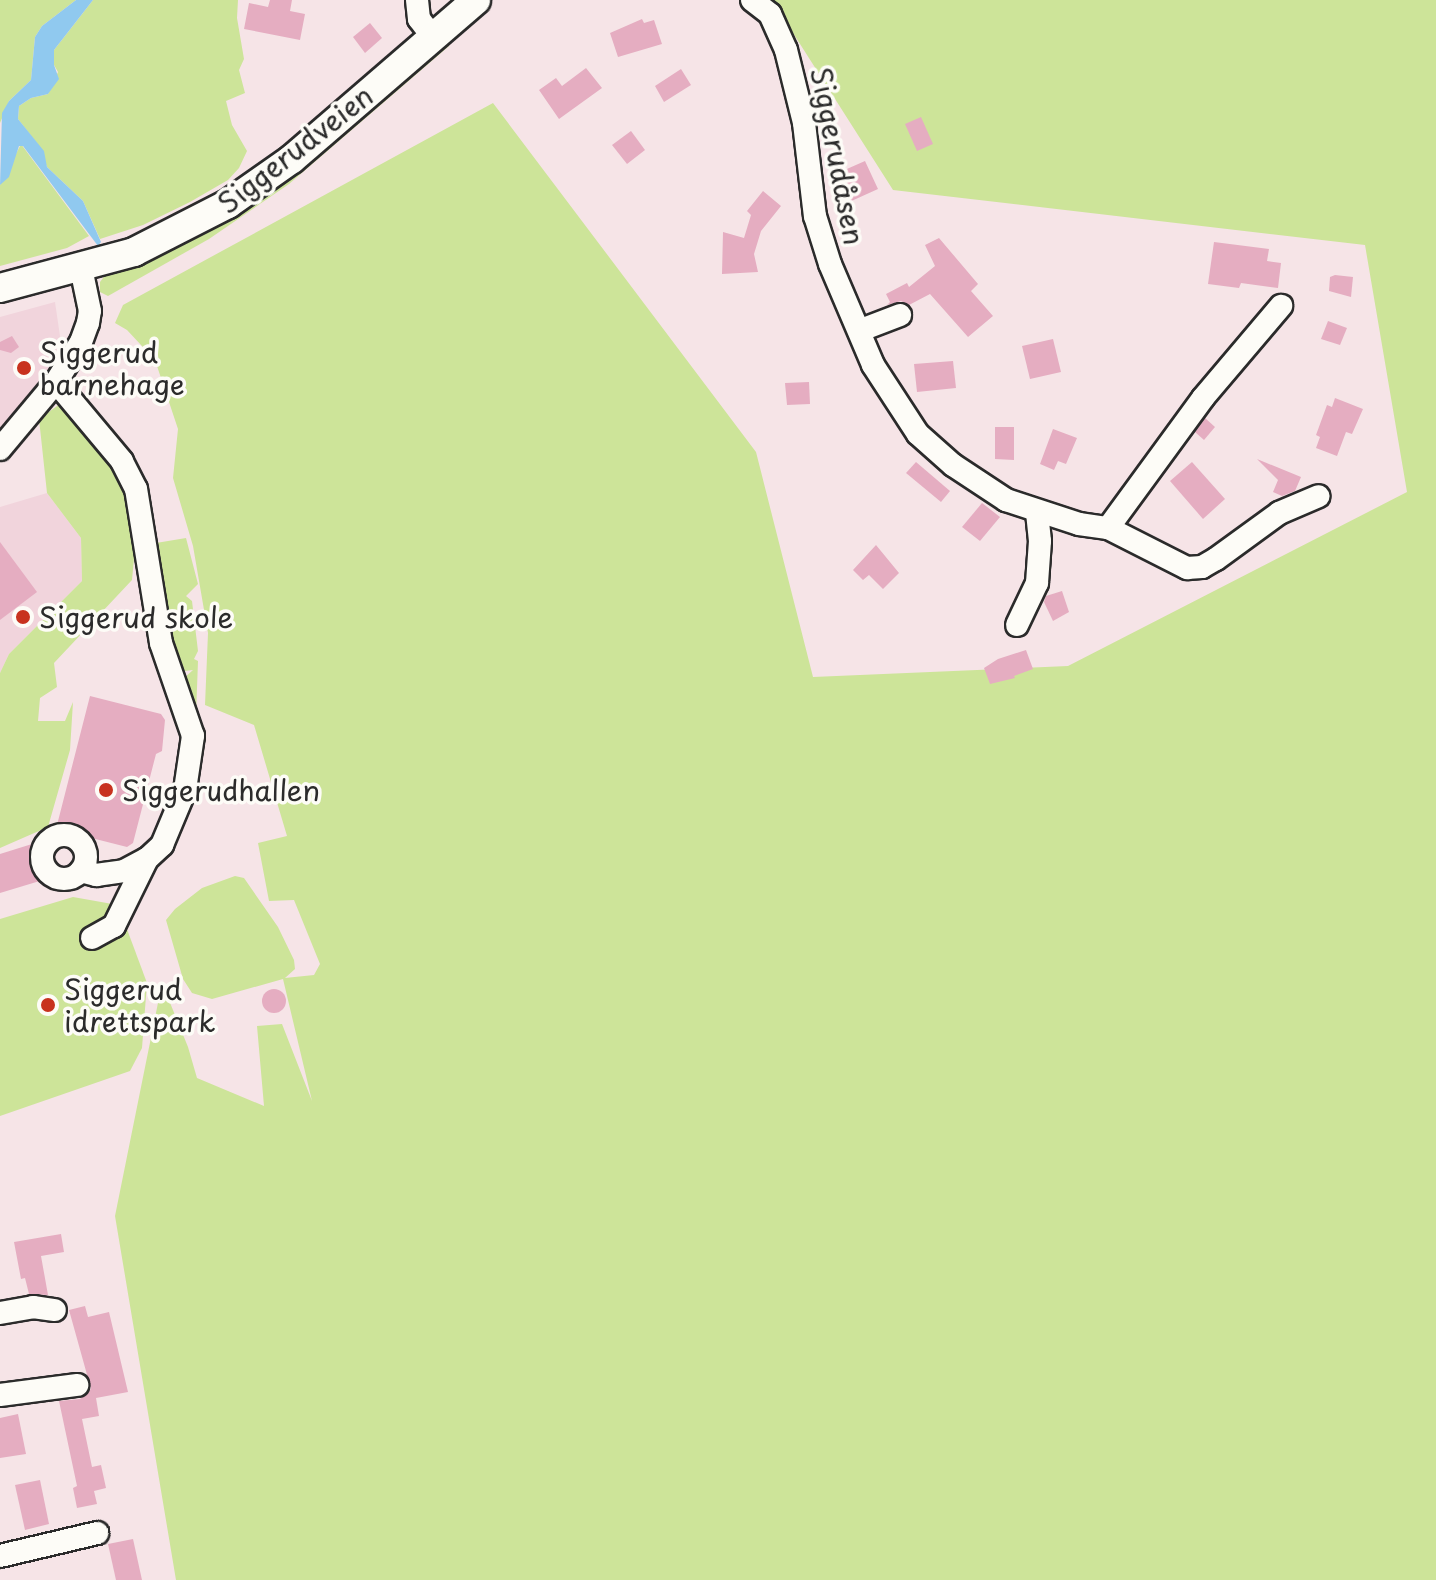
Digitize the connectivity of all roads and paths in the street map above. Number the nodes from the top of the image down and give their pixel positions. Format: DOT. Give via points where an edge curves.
graph roads {
  1 [pos="417,0"];
  2 [pos="476,0"];
  3 [pos="752,0"];
  4 [pos="433,37"];
  5 [pos="81,268"];
  6 [pos="0,288"];
  7 [pos="1281,306"];
  8 [pos="900,315"];
  9 [pos="861,330"];
  10 [pos="56,382"];
  11 [pos="0,449"];
  12 [pos="1319,496"];
  13 [pos="1037,511"];
  14 [pos="1108,528"];
  15 [pos="1017,625"];
  16 [pos="147,859"];
  17 [pos="81,871"];
  18 [pos="92,938"];
  19 [pos="55,1310"];
  20 [pos="0,1313"];
  21 [pos="77,1385"];
  22 [pos="0,1395"];
  23 [pos="97,1533"];
  24 [pos="0,1556"];
  1 -- 4 [label="street" via="419,19"];
  2 -- 4 [label="main road, Siggerudveien"];
  3 -- 9 [label="street, Siggerudåsen" via="770,14 782,36 804,123 815,216 830,264"];
  4 -- 5 [label="main road, Siggerudveien" via="292,159 228,204 153,244"];
  5 -- 6 [label="main road, Siggerudveien"];
  5 -- 10 [label="street" via="88,323"];
  7 -- 14 [label="street" via="1203,398"];
  8 -- 9 [label="street"];
  9 -- 13 [label="street, Siggerudåsen" via="873,365 918,434 1006,500"];
  10 -- 11 [label="street"];
  10 -- 16 [label="street" via="122,461 136,489 161,643 193,736 185,790 173,824"];
  12 -- 14 [label="street, Siggerudåsen" via="1279,513 1202,567 1187,568"];
  13 -- 14 [label="street, Siggerudåsen"];
  13 -- 15 [label="street" via="1037,583"];
  16 -- 17 [label="street" via="124,871"];
  16 -- 18 [label="street" via="114,926"];
  19 -- 20 [label="street" via="33,1307"];
  21 -- 22 [label="street"];
  23 -- 24 [label="street"];
}
